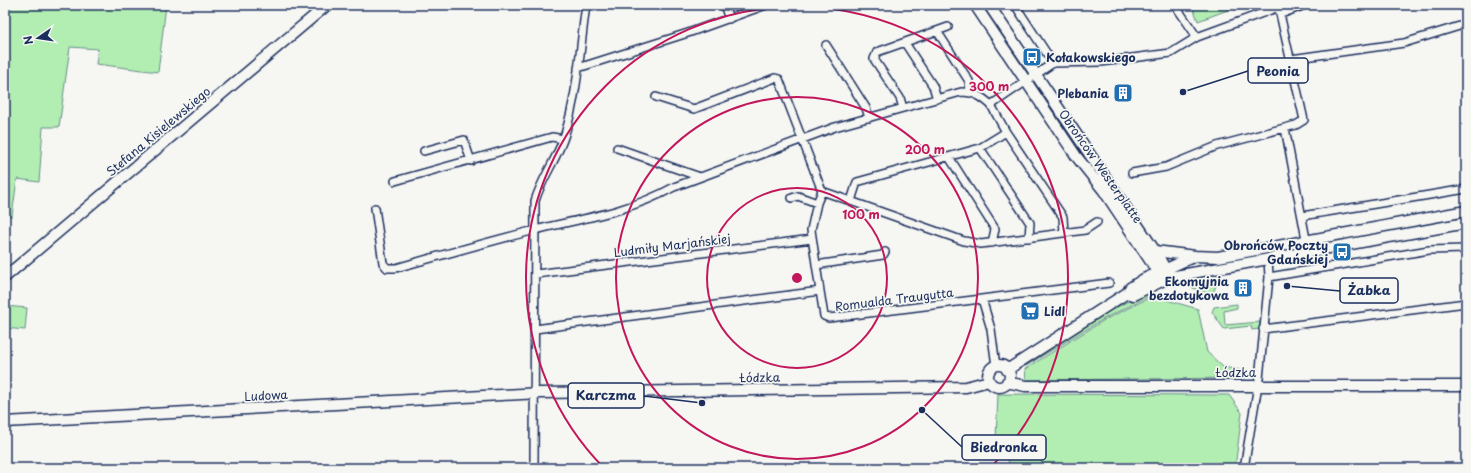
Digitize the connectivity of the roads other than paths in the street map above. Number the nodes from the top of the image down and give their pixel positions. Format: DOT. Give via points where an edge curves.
graph roads {
  1 [pos="327,5"];
  2 [pos="586,5"];
  3 [pos="724,5"];
  4 [pos="766,5"];
  5 [pos="975,5"];
  6 [pos="989,5"];
  7 [pos="1015,5"];
  8 [pos="1175,5"];
  9 [pos="1305,5"];
  10 [pos="1279,9"];
  11 [pos="729,18"];
  12 [pos="1466,24"];
  13 [pos="948,27"];
  14 [pos="937,31"];
  15 [pos="1196,37"];
  16 [pos="905,43"];
  17 [pos="826,45"];
  18 [pos="1291,59"];
  19 [pos="1053,63"];
  20 [pos="578,68"];
  21 [pos="1035,74"];
  22 [pos="1026,81"];
  23 [pos="970,92"];
  24 [pos="656,97"];
  25 [pos="937,98"];
  26 [pos="991,105"];
  27 [pos="903,108"];
  28 [pos="869,118"];
  29 [pos="1285,128"];
  30 [pos="1006,132"];
  31 [pos="563,139"];
  32 [pos="803,139"];
  33 [pos="617,148"];
  34 [pos="980,148"];
  35 [pos="424,151"];
  36 [pos="949,157"];
  37 [pos="470,161"];
  38 [pos="1132,173"];
  39 [pos="700,177"];
  40 [pos="395,181"];
  41 [pos="1466,189"];
  42 [pos="822,191"];
  43 [pos="792,198"];
  44 [pos="851,201"];
  45 [pos="817,203"];
  46 [pos="375,208"];
  47 [pos="1466,211"];
  48 [pos="1302,216"];
  49 [pos="1097,222"];
  50 [pos="1466,223"];
  51 [pos="534,230"];
  52 [pos="1064,233"];
  53 [pos="1029,238"];
  54 [pos="812,239"];
  55 [pos="1306,239"];
  56 [pos="992,243"];
  57 [pos="1466,249"];
  58 [pos="1155,251"];
  59 [pos="886,252"];
  60 [pos="1195,256"];
  61 [pos="1268,258"];
  62 [pos="816,265"];
  63 [pos="1165,273"];
  64 [pos="536,274"];
  65 [pos="5,277"];
  66 [pos="1270,278"];
  67 [pos="1109,283"];
  68 [pos="820,292"];
  69 [pos="982,299"];
  70 [pos="1466,303"];
  71 [pos="535,329"];
  72 [pos="1263,329"];
  73 [pos="996,366"];
  74 [pos="1007,370"];
  75 [pos="989,381"];
  76 [pos="1007,382"];
  77 [pos="1258,385"];
  78 [pos="1466,386"];
  79 [pos="532,393"];
  80 [pos="5,422"];
  81 [pos="534,468"];
  82 [pos="1244,468"];
  1 -- 65 [label="street, Stefana Kisielewskiego"];
  2 -- 20 [label="street"];
  3 -- 11 [label="street"];
  4 -- 11 [label="street"];
  5 -- 22 [label="street, Obrońców Westerplatte"];
  6 -- 21 [label="street, Obrońców Westerplatte"];
  7 -- 19 [label="street"];
  8 -- 15 [label="street"];
  9 -- 10 [label="street"];
  10 -- 15 [label="street"];
  10 -- 18 [label="street"];
  11 -- 20 [label="street"];
  12 -- 18 [label="street" via="1404,43"];
  13 -- 14 [label="street"];
  14 -- 16 [label="street"];
  14 -- 23 [label="street" via="969,81"];
  15 -- 19 [label="street" via="1171,53 1101,62"];
  16 -- 25 [label="street" via="933,86"];
  16 -- 27 [label="street" via="877,52 874,59 900,98"];
  17 -- 28 [label="street" via="866,108"];
  18 -- 29 [label="street" via="1304,120"];
  19 -- 21 [label="street"];
  20 -- 31 [label="street" via="572,108"];
  21 -- 22 [label="street"];
  21 -- 58 [label="street, Obrońców Westerplatte"];
  22 -- 26 [label="street"];
  22 -- 63 [label="street, Obrońców Westerplatte" via="1076,156"];
  23 -- 25 [label="street"];
  23 -- 26 [label="street" via="980,95"];
  24 -- 32 [label="street" via="694,109 775,78 779,79"];
  25 -- 27 [label="street"];
  26 -- 30 [label="street"];
  27 -- 28 [label="street"];
  28 -- 32 [label="street"];
  29 -- 38 [label="street" via="1217,146 1166,167"];
  29 -- 48 [label="street"];
  30 -- 34 [label="street"];
  30 -- 52 [label="street" via="1063,217"];
  31 -- 37 [label="street" via="552,137"];
  31 -- 51 [label="street" via="538,189"];
  32 -- 39 [label="street"];
  32 -- 42 [label="street"];
  33 -- 39 [label="street"];
  34 -- 36 [label="street"];
  34 -- 53 [label="street" via="1030,223"];
  35 -- 37 [label="street" via="464,140"];
  36 -- 44 [label="street" via="857,182"];
  36 -- 56 [label="street" via="995,229"];
  37 -- 40 [label="street"];
  39 -- 51 [label="street" via="651,200 603,215"];
  41 -- 48 [label="street"];
  42 -- 44 [label="street"];
  42 -- 45 [label="street"];
  43 -- 45 [label="street" via="798,196"];
  44 -- 56 [label="street" via="964,241"];
  45 -- 54 [label="street" via="810,230"];
  46 -- 51 [label="street" via="383,263 391,268"];
  47 -- 55 [label="street"];
  48 -- 55 [label="street"];
  49 -- 52 [label="street" via="1085,230"];
  50 -- 61 [label="street"];
  51 -- 64 [label="street"];
  52 -- 53 [label="street"];
  53 -- 56 [label="street"];
  54 -- 62 [label="street"];
  54 -- 64 [label="street, Ludmiły Marjańskiej"];
  55 -- 60 [label="street" via="1218,257"];
  57 -- 66 [label="street" via="1428,250"];
  58 -- 60 [label="street"];
  58 -- 63 [label="street, Obrońców Westerplatte"];
  59 -- 62 [label="street" via="883,255"];
  60 -- 63 [label="street"];
  61 -- 63 [label="street" via="1192,272"];
  61 -- 66 [label="street"];
  62 -- 68 [label="street"];
  63 -- 74 [label="street" via="1144,279 1130,288 1127,294"];
  64 -- 71 [label="street"];
  66 -- 72 [label="street"];
  67 -- 69 [label="street, Romualda Traugutta"];
  68 -- 69 [label="street, Romualda Traugutta" via="824,316 829,318"];
  68 -- 71 [label="street, Romualda Traugutta"];
  69 -- 73 [label="street" via="991,329"];
  70 -- 72 [label="street"];
  71 -- 79 [label="street"];
  72 -- 77 [label="street"];
  73 -- 74 [label="street"];
  73 -- 75 [label="street" via="989,372"];
  74 -- 76 [label="street"];
  75 -- 76 [label="street" via="998,387"];
  75 -- 79 [label="street, Łódzka" via="966,387"];
  76 -- 77 [label="street, Łódzka" via="1025,386"];
  77 -- 78 [label="street, Łódzka"];
  77 -- 82 [label="street"];
  79 -- 80 [label="street, Ludowa"];
  79 -- 81 [label="street"];
}
